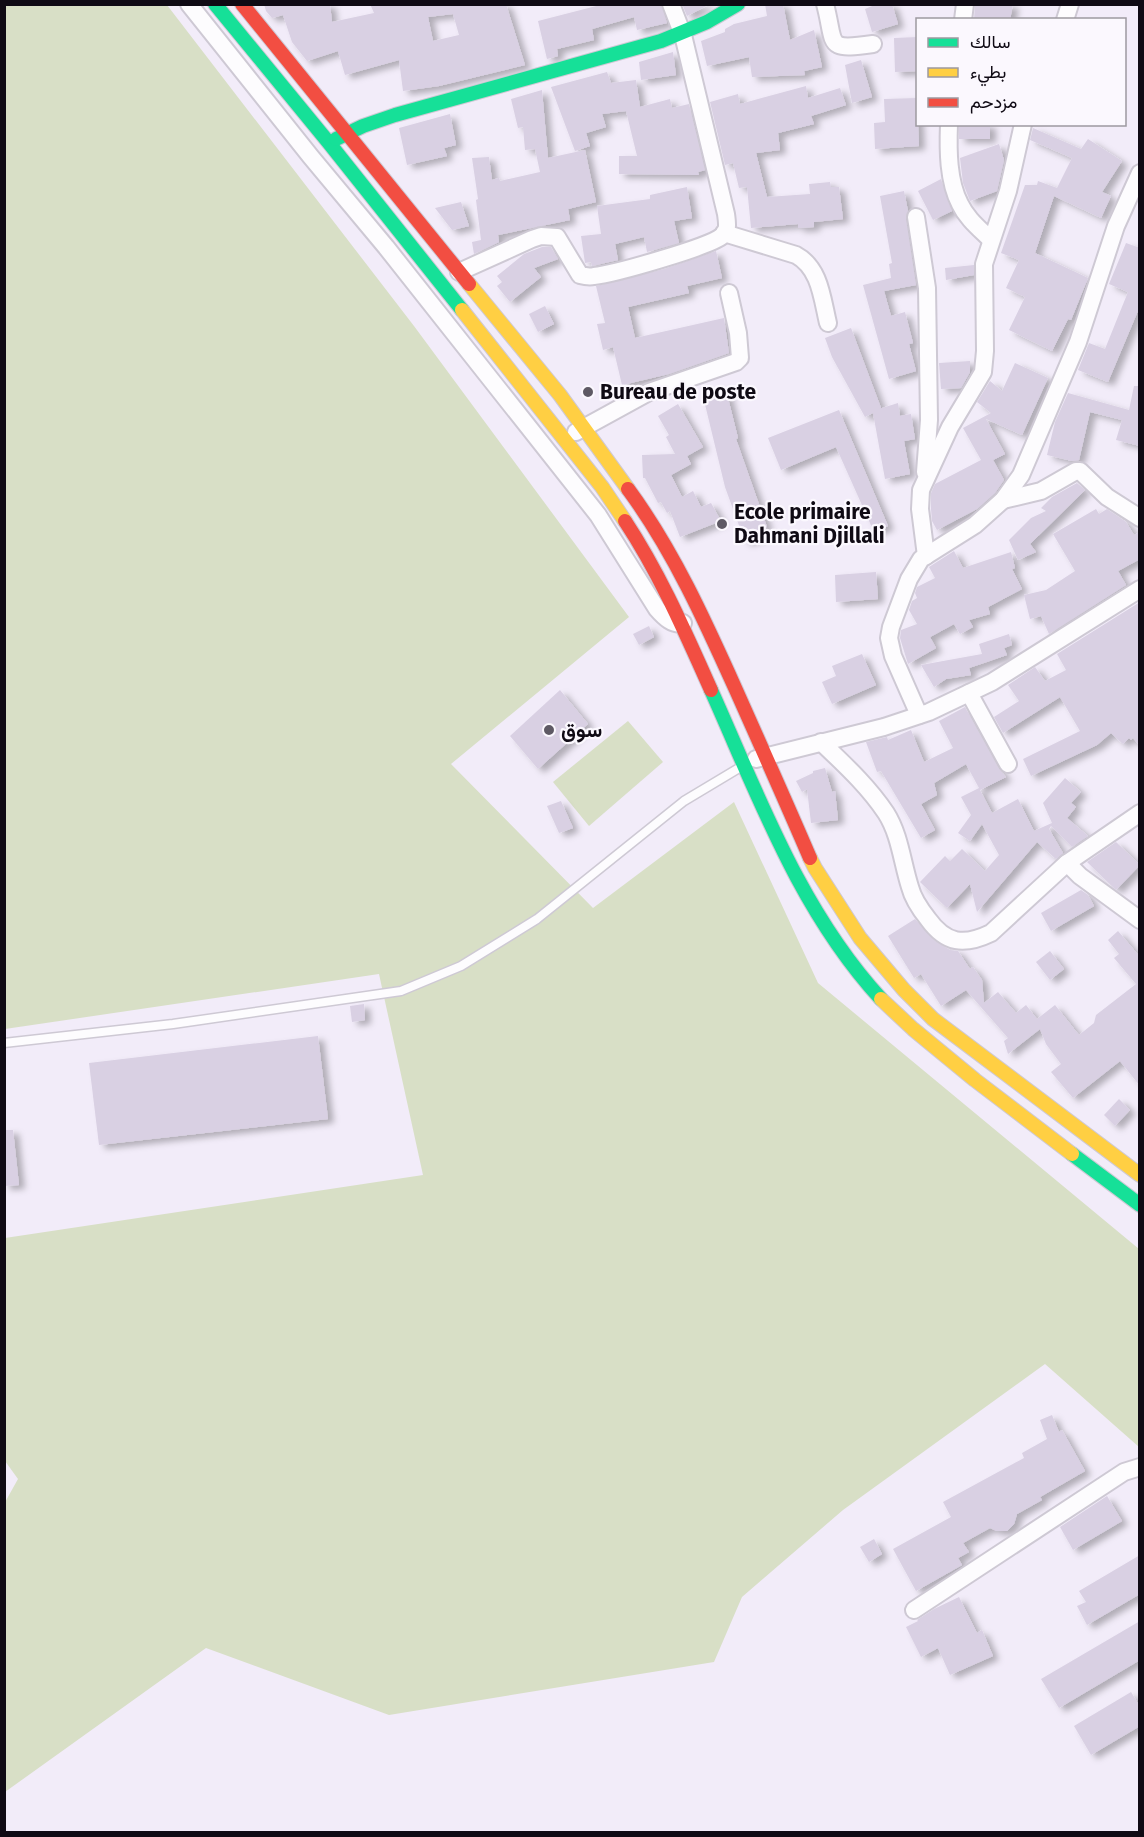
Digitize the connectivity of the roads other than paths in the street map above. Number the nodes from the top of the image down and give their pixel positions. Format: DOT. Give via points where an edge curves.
graph roads {
  1 [pos="189,4"];
  2 [pos="215,4"];
  3 [pos="242,4"];
  4 [pos="671,4"];
  5 [pos="738,4"];
  6 [pos="825,4"];
  7 [pos="683,35"];
  8 [pos="873,44"];
  9 [pos="949,126"];
  10 [pos="1023,126"];
  11 [pos="347,132"];
  12 [pos="329,143"];
  13 [pos="311,157"];
  14 [pos="1140,173"];
  15 [pos="916,217"];
  16 [pos="724,233"];
  17 [pos="991,240"];
  18 [pos="459,272"];
  19 [pos="729,293"];
  20 [pos="828,323"];
  21 [pos="585,427"];
  22 [pos="565,438"];
  23 [pos="925,479"];
  24 [pos="1003,500"];
  25 [pos="1140,518"];
  26 [pos="926,556"];
  27 [pos="1140,589"];
  28 [pos="702,616"];
  29 [pos="682,624"];
  30 [pos="969,693"];
  31 [pos="919,715"];
  32 [pos="821,742"];
  33 [pos="767,755"];
  34 [pos="744,764"];
  35 [pos="1008,764"];
  36 [pos="1140,813"];
  37 [pos="1067,863"];
  38 [pos="1140,920"];
  39 [pos="4,1043"];
  40 [pos="1140,1175"];
  41 [pos="1140,1205"];
  42 [pos="1140,1467"];
  43 [pos="914,1610"];
  1 -- 13 [label="street"];
  2 -- 12 [label="main road"];
  3 -- 11 [label="main road"];
  4 -- 7 [label="street"];
  5 -- 7 [label="main road" via="718,19"];
  6 -- 8 [label="street" via="832,38 839,47"];
  7 -- 11 [label="main road" via="421,107"];
  7 -- 16 [label="street" via="726,214"];
  9 -- 17 [label="street" via="951,177 959,203"];
  10 -- 17 [label="street" via="1008,191"];
  11 -- 12 [label="main road"];
  11 -- 18 [label="main road"];
  12 -- 13 [label="street"];
  12 -- 22 [label="main road"];
  13 -- 29 [label="street" via="598,515 657,609 669,620"];
  14 -- 24 [label="street" via="1116,226 1078,342 1021,475"];
  15 -- 23 [label="street" via="927,288 929,420"];
  16 -- 18 [label="street" via="712,241 593,276 580,275 557,237 541,236"];
  16 -- 20 [label="street" via="806,261 819,285"];
  17 -- 23 [label="street" via="984,264 982,372"];
  18 -- 21 [label="main road"];
  19 -- 21 [label="street" via="738,333 740,358 736,362 649,392"];
  21 -- 22 [label="street"];
  21 -- 28 [label="main road" via="641,506"];
  22 -- 29 [label="main road" via="643,548"];
  23 -- 26 [label="street" via="920,509"];
  24 -- 25 [label="street" via="1041,491 1080,471 1107,497"];
  24 -- 26 [label="street" via="975,525"];
  26 -- 31 [label="street" via="909,579 889,633 893,656"];
  27 -- 30 [label="street"];
  28 -- 29 [label="street"];
  28 -- 33 [label="main road"];
  29 -- 34 [label="main road"];
  30 -- 31 [label="street"];
  30 -- 35 [label="street"];
  31 -- 32 [label="street"];
  32 -- 33 [label="street"];
  32 -- 37 [label="street" via="859,779 886,813 895,830 913,897 944,937 968,941 991,933"];
  33 -- 34 [label="street"];
  33 -- 40 [label="main road" via="815,868 860,938 904,990 933,1019"];
  34 -- 39 [label="lane" via="684,801 537,919 461,966 401,991"];
  34 -- 41 [label="main road" via="808,900 879,996 983,1087"];
  36 -- 37 [label="street"];
  37 -- 38 [label="street"];
  42 -- 43 [label="street" via="1124,1472"];
}
